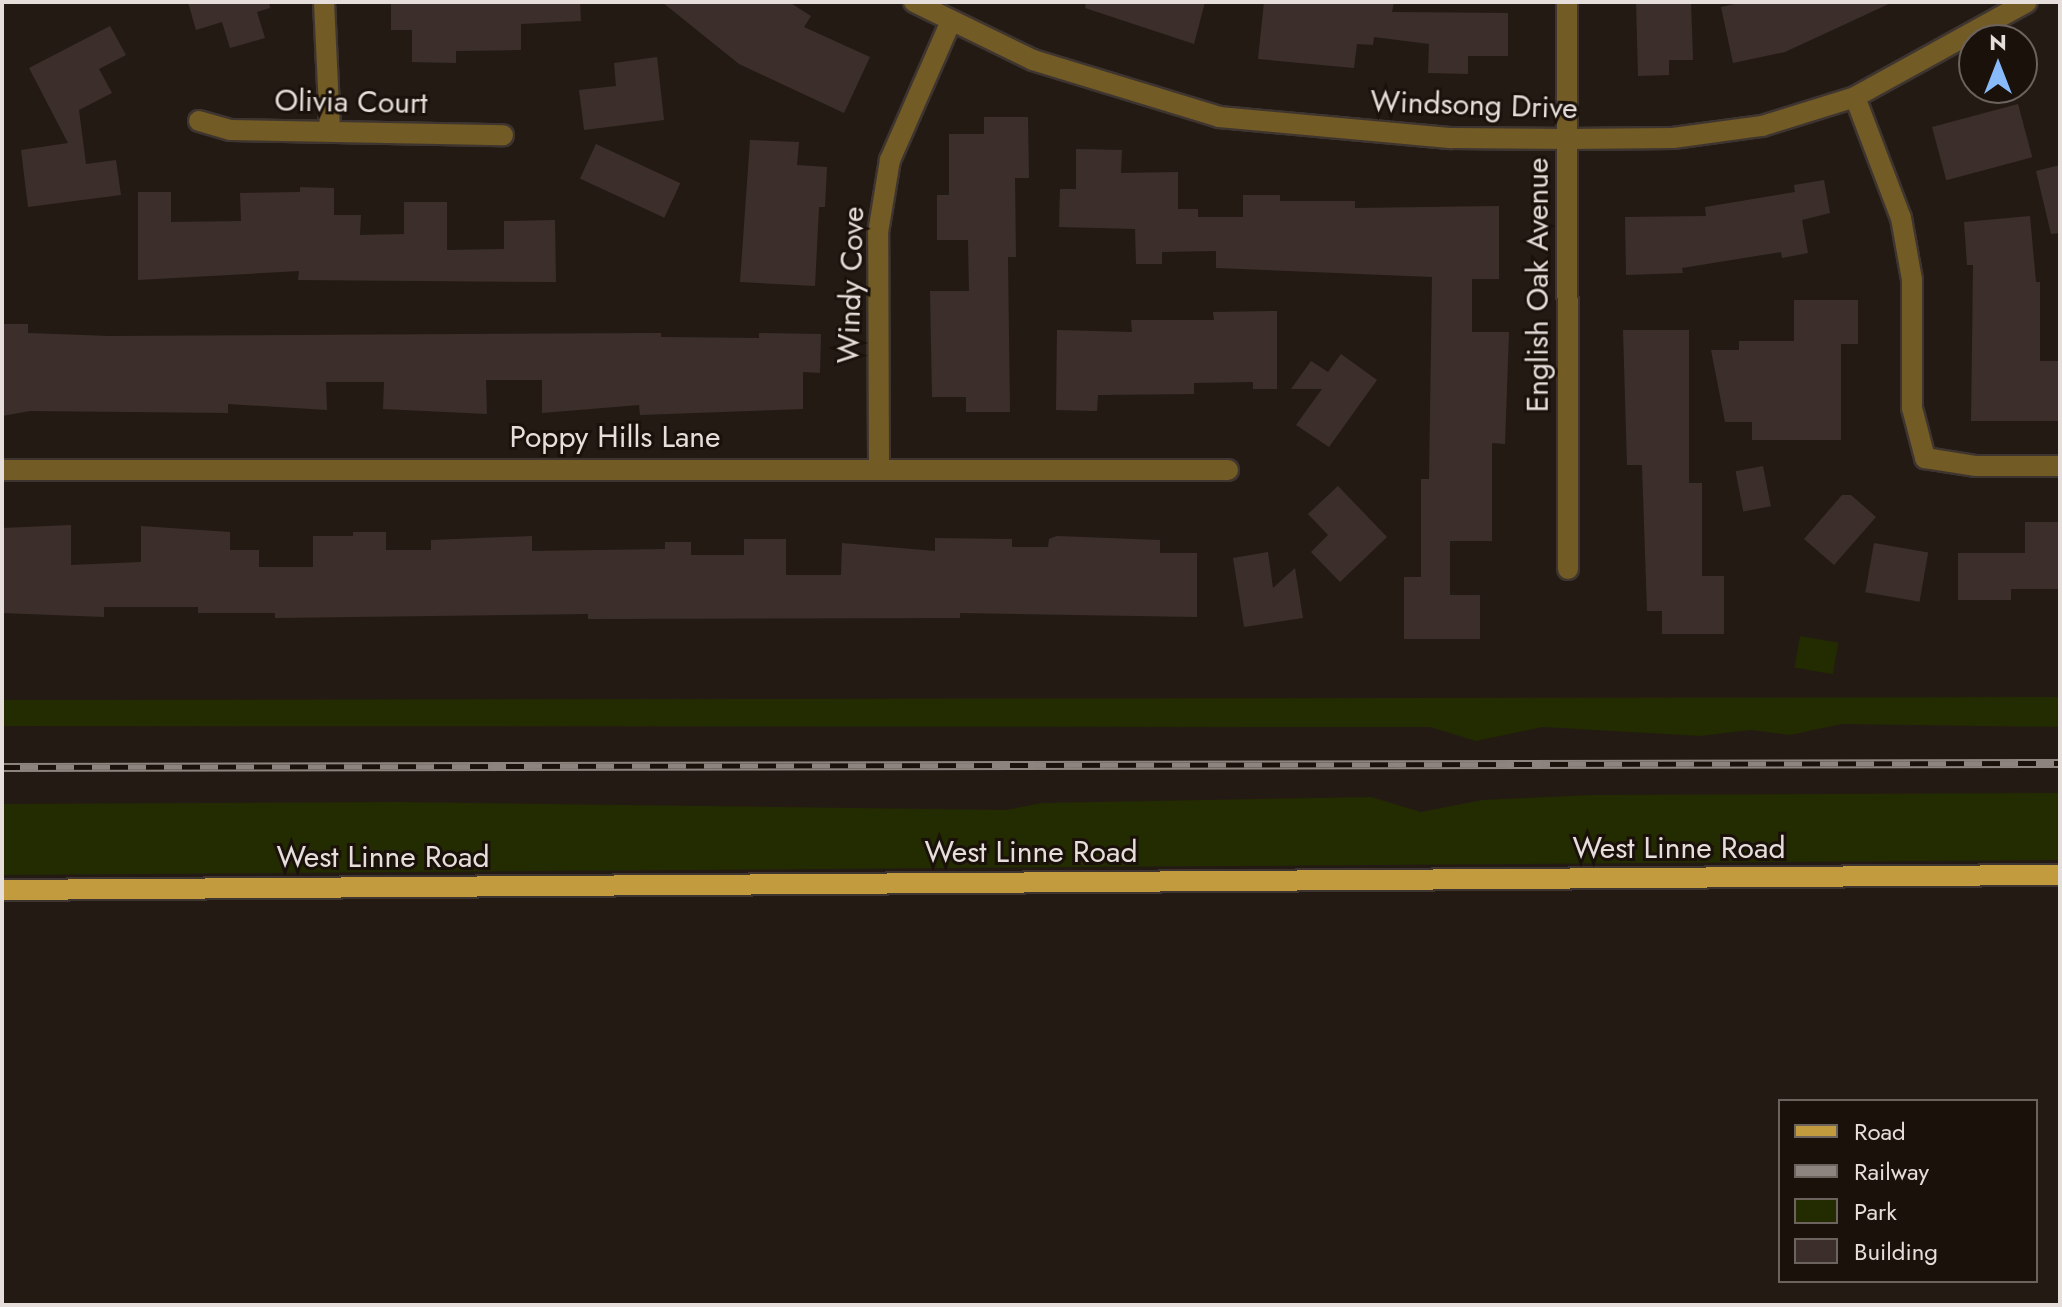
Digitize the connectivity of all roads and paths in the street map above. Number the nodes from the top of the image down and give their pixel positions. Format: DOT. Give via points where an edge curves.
graph roads {
  1 [pos="324,2"];
  2 [pos="914,2"];
  3 [pos="1567,2"];
  4 [pos="2027,2"];
  5 [pos="950,23"];
  6 [pos="1855,97"];
  7 [pos="199,121"];
  8 [pos="330,131"];
  9 [pos="503,135"];
  10 [pos="1568,139"];
  11 [pos="879,466"];
  12 [pos="2060,466"];
  13 [pos="2,470"];
  14 [pos="1228,470"];
  15 [pos="1568,569"];
  16 [pos="2060,875"];
  17 [pos="2,890"];
  1 -- 8 [label="street"];
  2 -- 5 [label="street, Windsong Drive"];
  3 -- 10 [label="street, English Oak Avenue"];
  4 -- 6 [label="street, Windsong Drive"];
  5 -- 10 [label="street, Windsong Drive" via="1047,65 1219,117 1452,138"];
  5 -- 11 [label="street, Windy Cove" via="890,160 878,233"];
  6 -- 10 [label="street, Windsong Drive" via="1762,126 1673,138"];
  6 -- 12 [label="street" via="1901,218 1912,280 1912,408 1925,458 1976,466"];
  7 -- 8 [label="street, Olivia Court" via="231,130"];
  8 -- 9 [label="street, Olivia Court"];
  10 -- 15 [label="street, English Oak Avenue"];
  11 -- 13 [label="street, Poppy Hills Lane"];
  11 -- 14 [label="street, Poppy Hills Lane"];
  16 -- 17 [label="main road, West Linne Road"];
}
